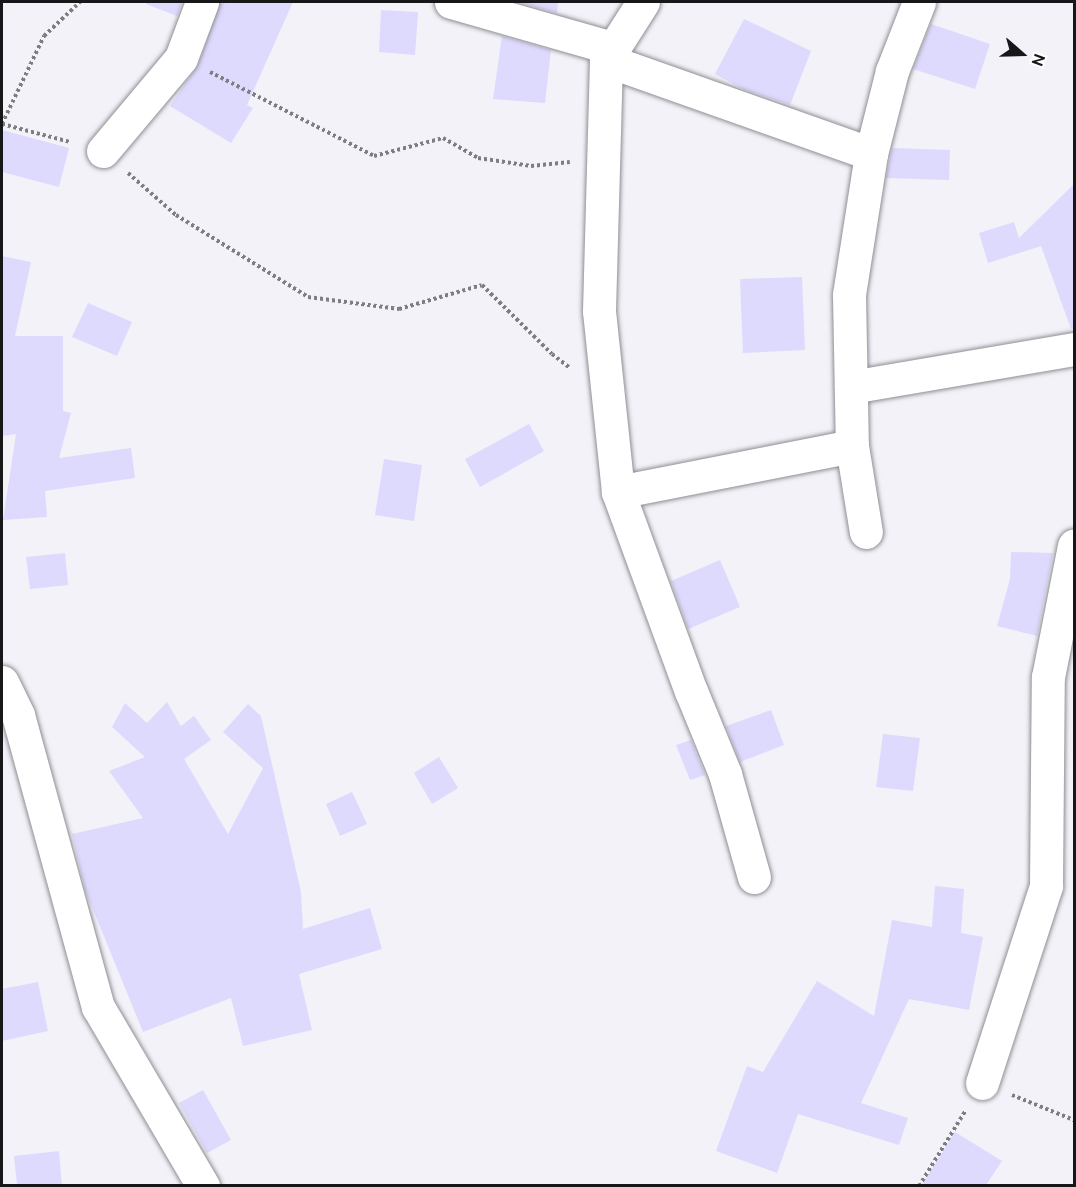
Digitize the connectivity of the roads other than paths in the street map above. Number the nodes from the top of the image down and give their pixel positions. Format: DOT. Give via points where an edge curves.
graph roads {
  1 [pos="202,2"];
  2 [pos="451,2"];
  3 [pos="643,2"];
  4 [pos="919,2"];
  5 [pos="610,54"];
  6 [pos="103,151"];
  7 [pos="871,154"];
  8 [pos="1074,349"];
  9 [pos="851,387"];
  10 [pos="852,446"];
  11 [pos="618,492"];
  12 [pos="866,532"];
  13 [pos="1074,546"];
  14 [pos="2,682"];
  15 [pos="754,876"];
  16 [pos="982,1083"];
  17 [pos="203,1185"];
  1 -- 6 [label="street" via="181,58"];
  2 -- 5 [label="street"];
  3 -- 5 [label="street"];
  4 -- 7 [label="street" via="892,71"];
  5 -- 7 [label="street"];
  5 -- 11 [label="street" via="599,311"];
  7 -- 9 [label="street" via="849,295"];
  8 -- 9 [label="street"];
  9 -- 10 [label="street"];
  10 -- 11 [label="street"];
  10 -- 12 [label="street"];
  11 -- 15 [label="street" via="725,774"];
  13 -- 16 [label="street" via="1048,677 1046,886"];
  14 -- 17 [label="street" via="18,715 98,1007"];
}
